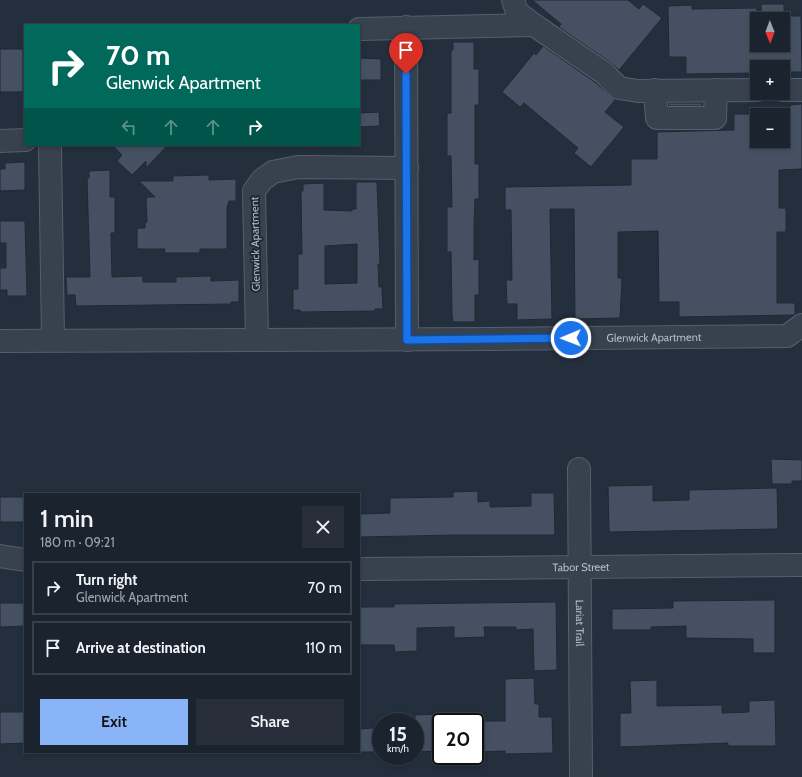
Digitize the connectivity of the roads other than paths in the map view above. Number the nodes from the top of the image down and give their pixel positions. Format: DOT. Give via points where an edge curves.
graph roads {
  1 [pos="513,0"];
  2 [pos="534,25"];
  3 [pos="406,27"];
  4 [pos="360,29"];
  5 [pos="750,90"];
  6 [pos="790,90"];
  7 [pos="802,90"];
  8 [pos="24,140"];
  9 [pos="0,141"];
  10 [pos="50,146"];
  11 [pos="407,168"];
  12 [pos="802,325"];
  13 [pos="257,339"];
  14 [pos="53,340"];
  15 [pos="407,340"];
  16 [pos="0,341"];
  17 [pos="579,469"];
  18 [pos="0,556"];
  19 [pos="24,560"];
  20 [pos="802,565"];
  21 [pos="580,568"];
  22 [pos="360,569"];
  23 [pos="581,777"];
  1 -- 2 [label="street" via="517,12"];
  2 -- 3 [label="street"];
  2 -- 5 [label="street" via="604,73 620,88"];
  3 -- 4 [label="street"];
  3 -- 11 [label="street"];
  6 -- 7 [label="street"];
  8 -- 9 [label="street"];
  10 -- 14 [label="street"];
  11 -- 13 [label="street, Glenwick Apartment" via="298,167 273,172 262,180 254,191"];
  11 -- 15 [label="street"];
  12 -- 15 [label="street, Glenwick Apartment" via="787,336"];
  13 -- 14 [label="street, Glenwick Apartment"];
  13 -- 15 [label="street, Glenwick Apartment"];
  14 -- 16 [label="street, Glenwick Apartment"];
  17 -- 21 [label="street, Lariat Trail"];
  18 -- 19 [label="street"];
  20 -- 21 [label="street, Tabor Street"];
  21 -- 22 [label="street, Tabor Street"];
  21 -- 23 [label="street, Lariat Trail"];
}
